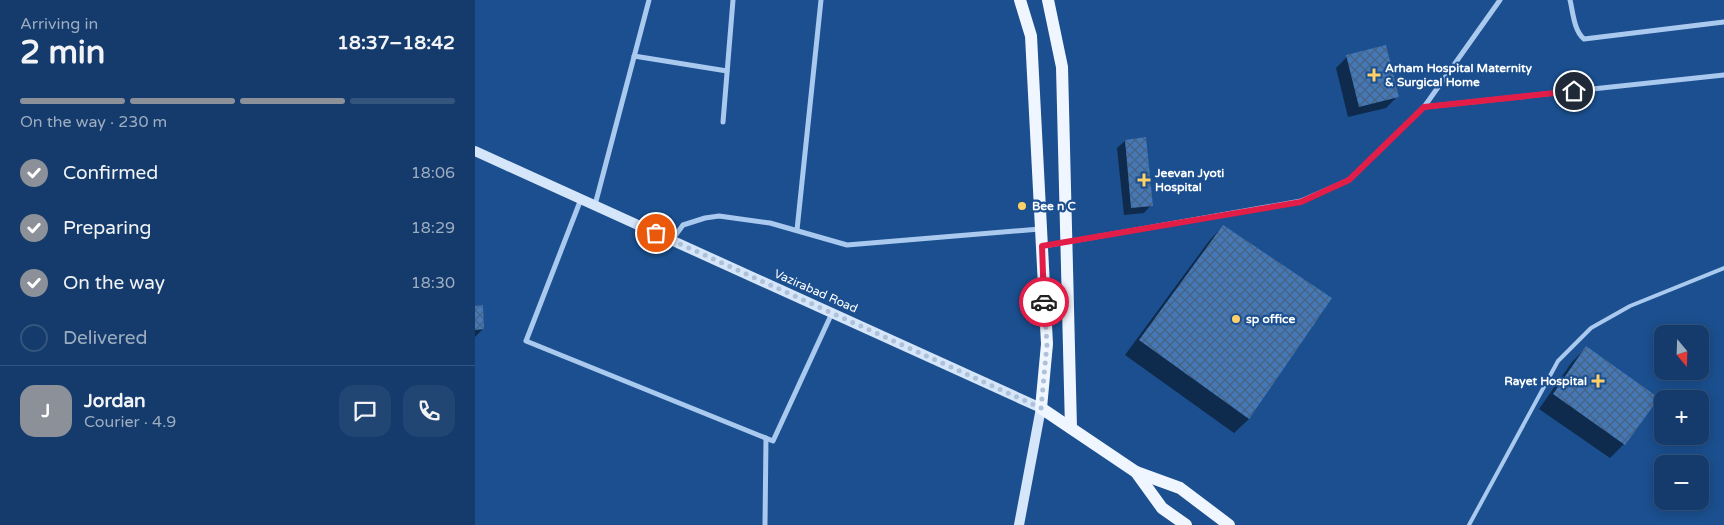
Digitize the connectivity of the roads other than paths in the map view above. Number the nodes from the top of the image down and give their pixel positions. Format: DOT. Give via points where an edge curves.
graph roads {
  1 [pos="649,0"];
  2 [pos="733,0"];
  3 [pos="821,0"];
  4 [pos="1019,0"];
  5 [pos="1048,0"];
  6 [pos="1500,0"];
  7 [pos="1570,0"];
  8 [pos="1724,22"];
  9 [pos="634,56"];
  10 [pos="727,71"];
  11 [pos="1724,75"];
  12 [pos="1424,107"];
  13 [pos="723,122"];
  14 [pos="475,151"];
  15 [pos="581,200"];
  16 [pos="595,206"];
  17 [pos="1041,229"];
  18 [pos="797,230"];
  19 [pos="671,240"];
  20 [pos="1067,242"];
  21 [pos="1042,246"];
  22 [pos="1724,268"];
  23 [pos="832,313"];
  24 [pos="1041,408"];
  25 [pos="1071,428"];
  26 [pos="766,438"];
  27 [pos="1136,472"];
  28 [pos="765,525"];
  29 [pos="1019,525"];
  30 [pos="1186,525"];
  31 [pos="1229,525"];
  32 [pos="1469,525"];
  1 -- 9 [label="street"];
  2 -- 10 [label="street"];
  3 -- 18 [label="street"];
  4 -- 17 [label="main road" via="1031,36"];
  5 -- 20 [label="main road" via="1062,67"];
  6 -- 12 [label="street"];
  7 -- 8 [label="street" via="1579,36 1590,40"];
  9 -- 10 [label="street"];
  9 -- 16 [label="street"];
  10 -- 13 [label="street"];
  11 -- 12 [label="street"];
  12 -- 20 [label="street" via="1349,180 1301,202"];
  14 -- 15 [label="main road, Vazirabad Road"];
  15 -- 16 [label="main road, Vazirabad Road"];
  15 -- 26 [label="street" via="526,341"];
  16 -- 19 [label="main road, Vazirabad Road"];
  17 -- 18 [label="street" via="847,245"];
  17 -- 21 [label="main road"];
  18 -- 19 [label="street" via="719,216 683,225"];
  19 -- 23 [label="main road, Vazirabad Road"];
  20 -- 21 [label="street"];
  20 -- 25 [label="main road"];
  21 -- 24 [label="main road" via="1047,344"];
  22 -- 32 [label="lane" via="1630,306 1599,323 1558,361"];
  23 -- 24 [label="main road, Vazirabad Road"];
  23 -- 26 [label="street" via="773,441"];
  24 -- 25 [label="main road, Vazirabad Road"];
  24 -- 29 [label="main road"];
  25 -- 27 [label="main road, Vazirabad Road"];
  26 -- 28 [label="street"];
  27 -- 30 [label="main road, Vazirabad Road" via="1162,508"];
  27 -- 31 [label="main road, Vazirabad Road" via="1180,488"];
}
